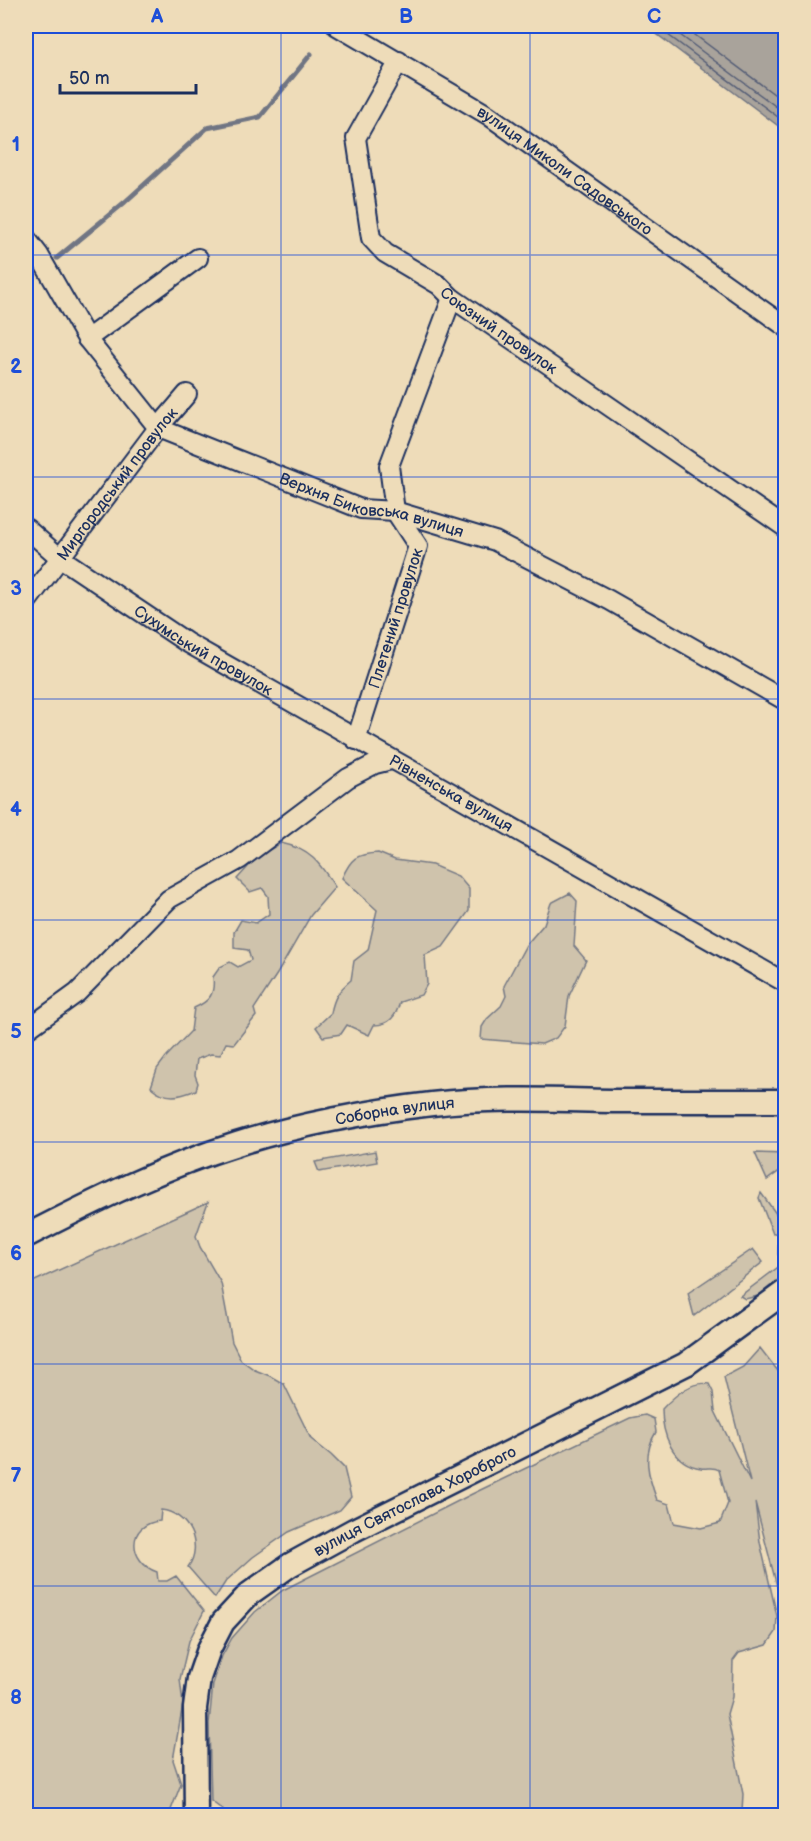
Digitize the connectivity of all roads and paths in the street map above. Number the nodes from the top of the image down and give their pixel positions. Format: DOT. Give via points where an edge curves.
graph roads {
  1 [pos="337,26"];
  2 [pos="399,61"];
  3 [pos="26,238"];
  4 [pos="198,258"];
  5 [pos="32,261"];
  6 [pos="452,298"];
  7 [pos="786,327"];
  8 [pos="87,339"];
  9 [pos="187,394"];
  10 [pos="158,428"];
  11 [pos="395,511"];
  12 [pos="26,528"];
  13 [pos="786,528"];
  14 [pos="59,557"];
  15 [pos="26,603"];
  16 [pos="786,701"];
  17 [pos="356,740"];
  18 [pos="391,760"];
  19 [pos="786,983"];
  20 [pos="26,1030"];
  21 [pos="786,1101"];
  22 [pos="26,1236"];
  23 [pos="786,1291"];
  24 [pos="196,1815"];
  1 -- 2 [label="street, вулиця Миколи Садовського"];
  2 -- 6 [label="street, Союзний провулок" via="356,138 371,237 385,253 439,285"];
  2 -- 7 [label="street, вулиця Миколи Садовського" via="488,115"];
  3 -- 5 [label="street, Верхня Биковська вулиця"];
  4 -- 8 [label="street"];
  5 -- 8 [label="street, Верхня Биковська вулиця"];
  6 -- 11 [label="street, Плетений провулок" via="389,466"];
  6 -- 13 [label="street, Союзний провулок"];
  8 -- 10 [label="street, Верхня Биковська вулиця"];
  9 -- 10 [label="street, Миргородський провулок"];
  10 -- 11 [label="street, Верхня Биковська вулиця" via="362,509"];
  10 -- 14 [label="street, Миргородський провулок"];
  11 -- 16 [label="street, Верхня Биковська вулиця" via="495,541 609,600"];
  11 -- 17 [label="street, Плетений провулок" via="418,546"];
  12 -- 14 [label="street, Сухумський провулок"];
  14 -- 15 [label="street, Миргородський провулок"];
  14 -- 17 [label="street, Сухумський провулок" via="186,642"];
  17 -- 18 [label="street, Сухумський провулок"];
  18 -- 19 [label="street, Рівненська вулиця"];
  18 -- 20 [label="street, Рівненська вулиця" via="348,778 239,860 169,899 77,993"];
  21 -- 22 [label="main road, Соборна вулиця" via="513,1100 434,1104 369,1114 229,1146 181,1163"];
  23 -- 24 [label="main road, вулиця Святослава Хороброго" via="686,1364 354,1530 249,1594 223,1622 199,1678 194,1731"];
}
